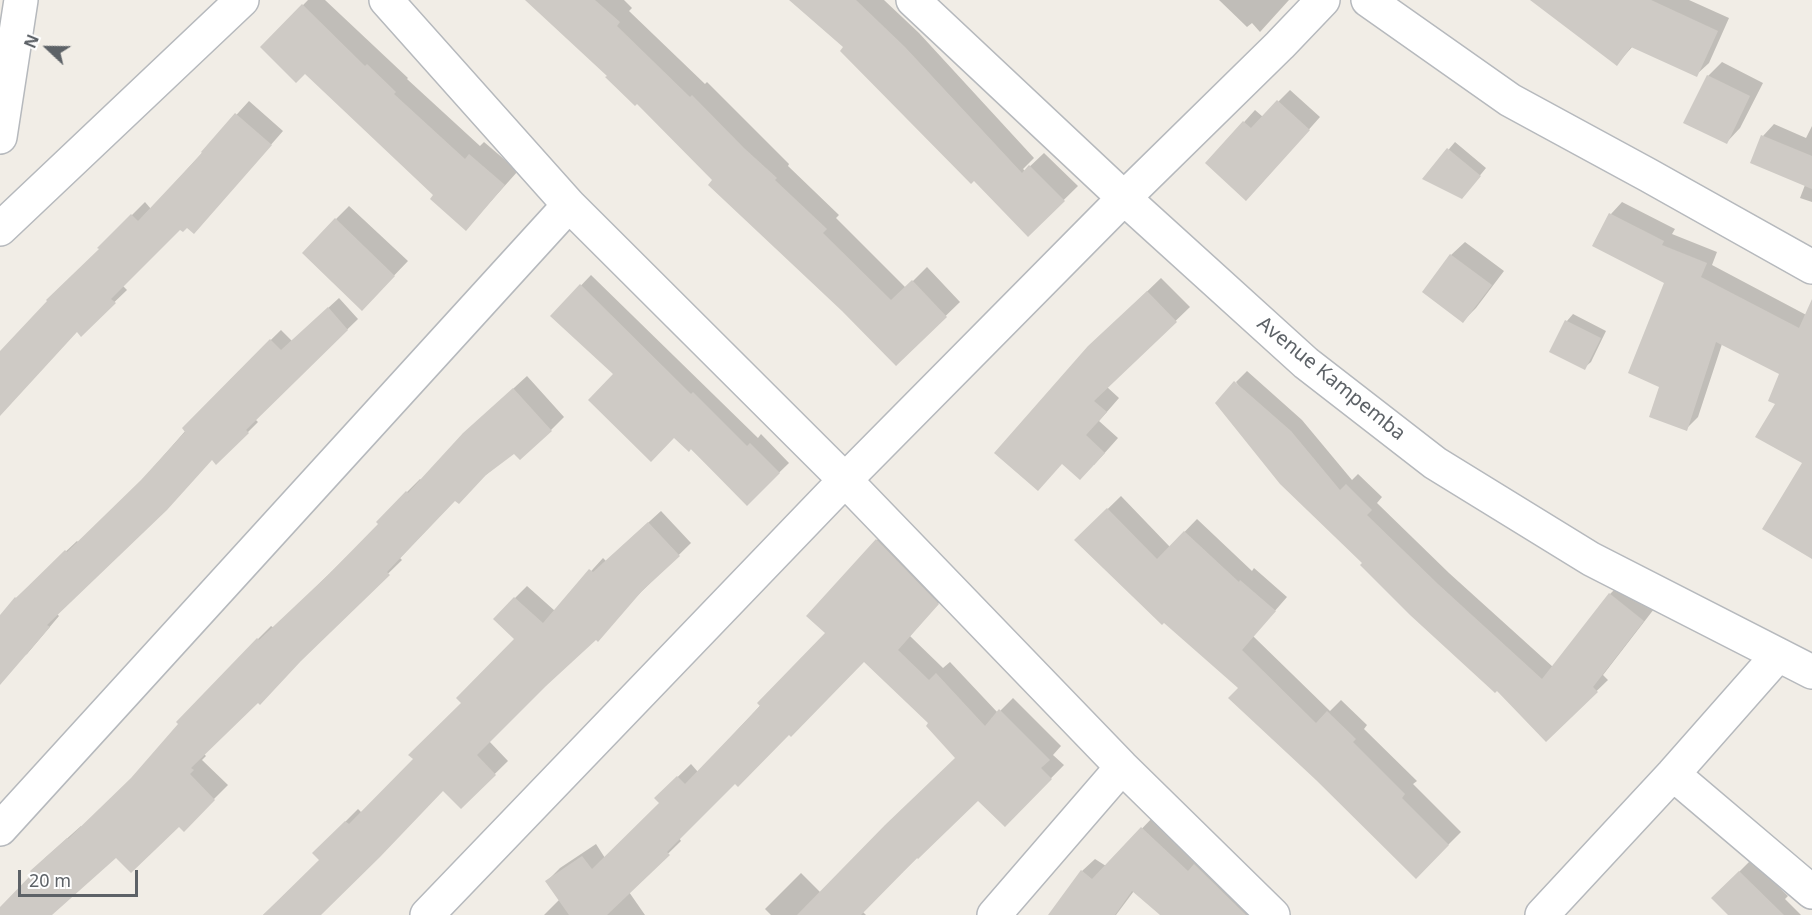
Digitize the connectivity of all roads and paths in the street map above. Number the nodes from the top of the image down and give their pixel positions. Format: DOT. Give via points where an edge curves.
graph roads {
  1 [pos="21,0"];
  2 [pos="242,0"];
  3 [pos="386,0"];
  4 [pos="913,0"];
  5 [pos="1323,0"];
  6 [pos="1368,0"];
  7 [pos="0,137"];
  8 [pos="1124,198"];
  9 [pos="569,205"];
  10 [pos="0,229"];
  11 [pos="1812,267"];
  12 [pos="845,480"];
  13 [pos="1778,655"];
  14 [pos="1812,672"];
  15 [pos="1122,767"];
  16 [pos="1673,774"];
  17 [pos="0,829"];
  18 [pos="1812,892"];
  19 [pos="426,915"];
  20 [pos="994,915"];
  21 [pos="1273,915"];
  22 [pos="1542,915"];
  1 -- 7 [label="street"];
  2 -- 10 [label="street"];
  3 -- 9 [label="street"];
  4 -- 8 [label="street, Avenue Kampemba"];
  5 -- 8 [label="street"];
  6 -- 11 [label="street" via="1510,100"];
  8 -- 12 [label="street"];
  8 -- 13 [label="street, Avenue Kampemba" via="1306,363 1435,463 1591,559"];
  9 -- 12 [label="street"];
  9 -- 17 [label="street"];
  12 -- 15 [label="street"];
  12 -- 19 [label="street"];
  13 -- 14 [label="street, Avenue Kampemba"];
  13 -- 16 [label="street"];
  15 -- 20 [label="street"];
  15 -- 21 [label="street"];
  16 -- 18 [label="street"];
  16 -- 22 [label="street"];
}
